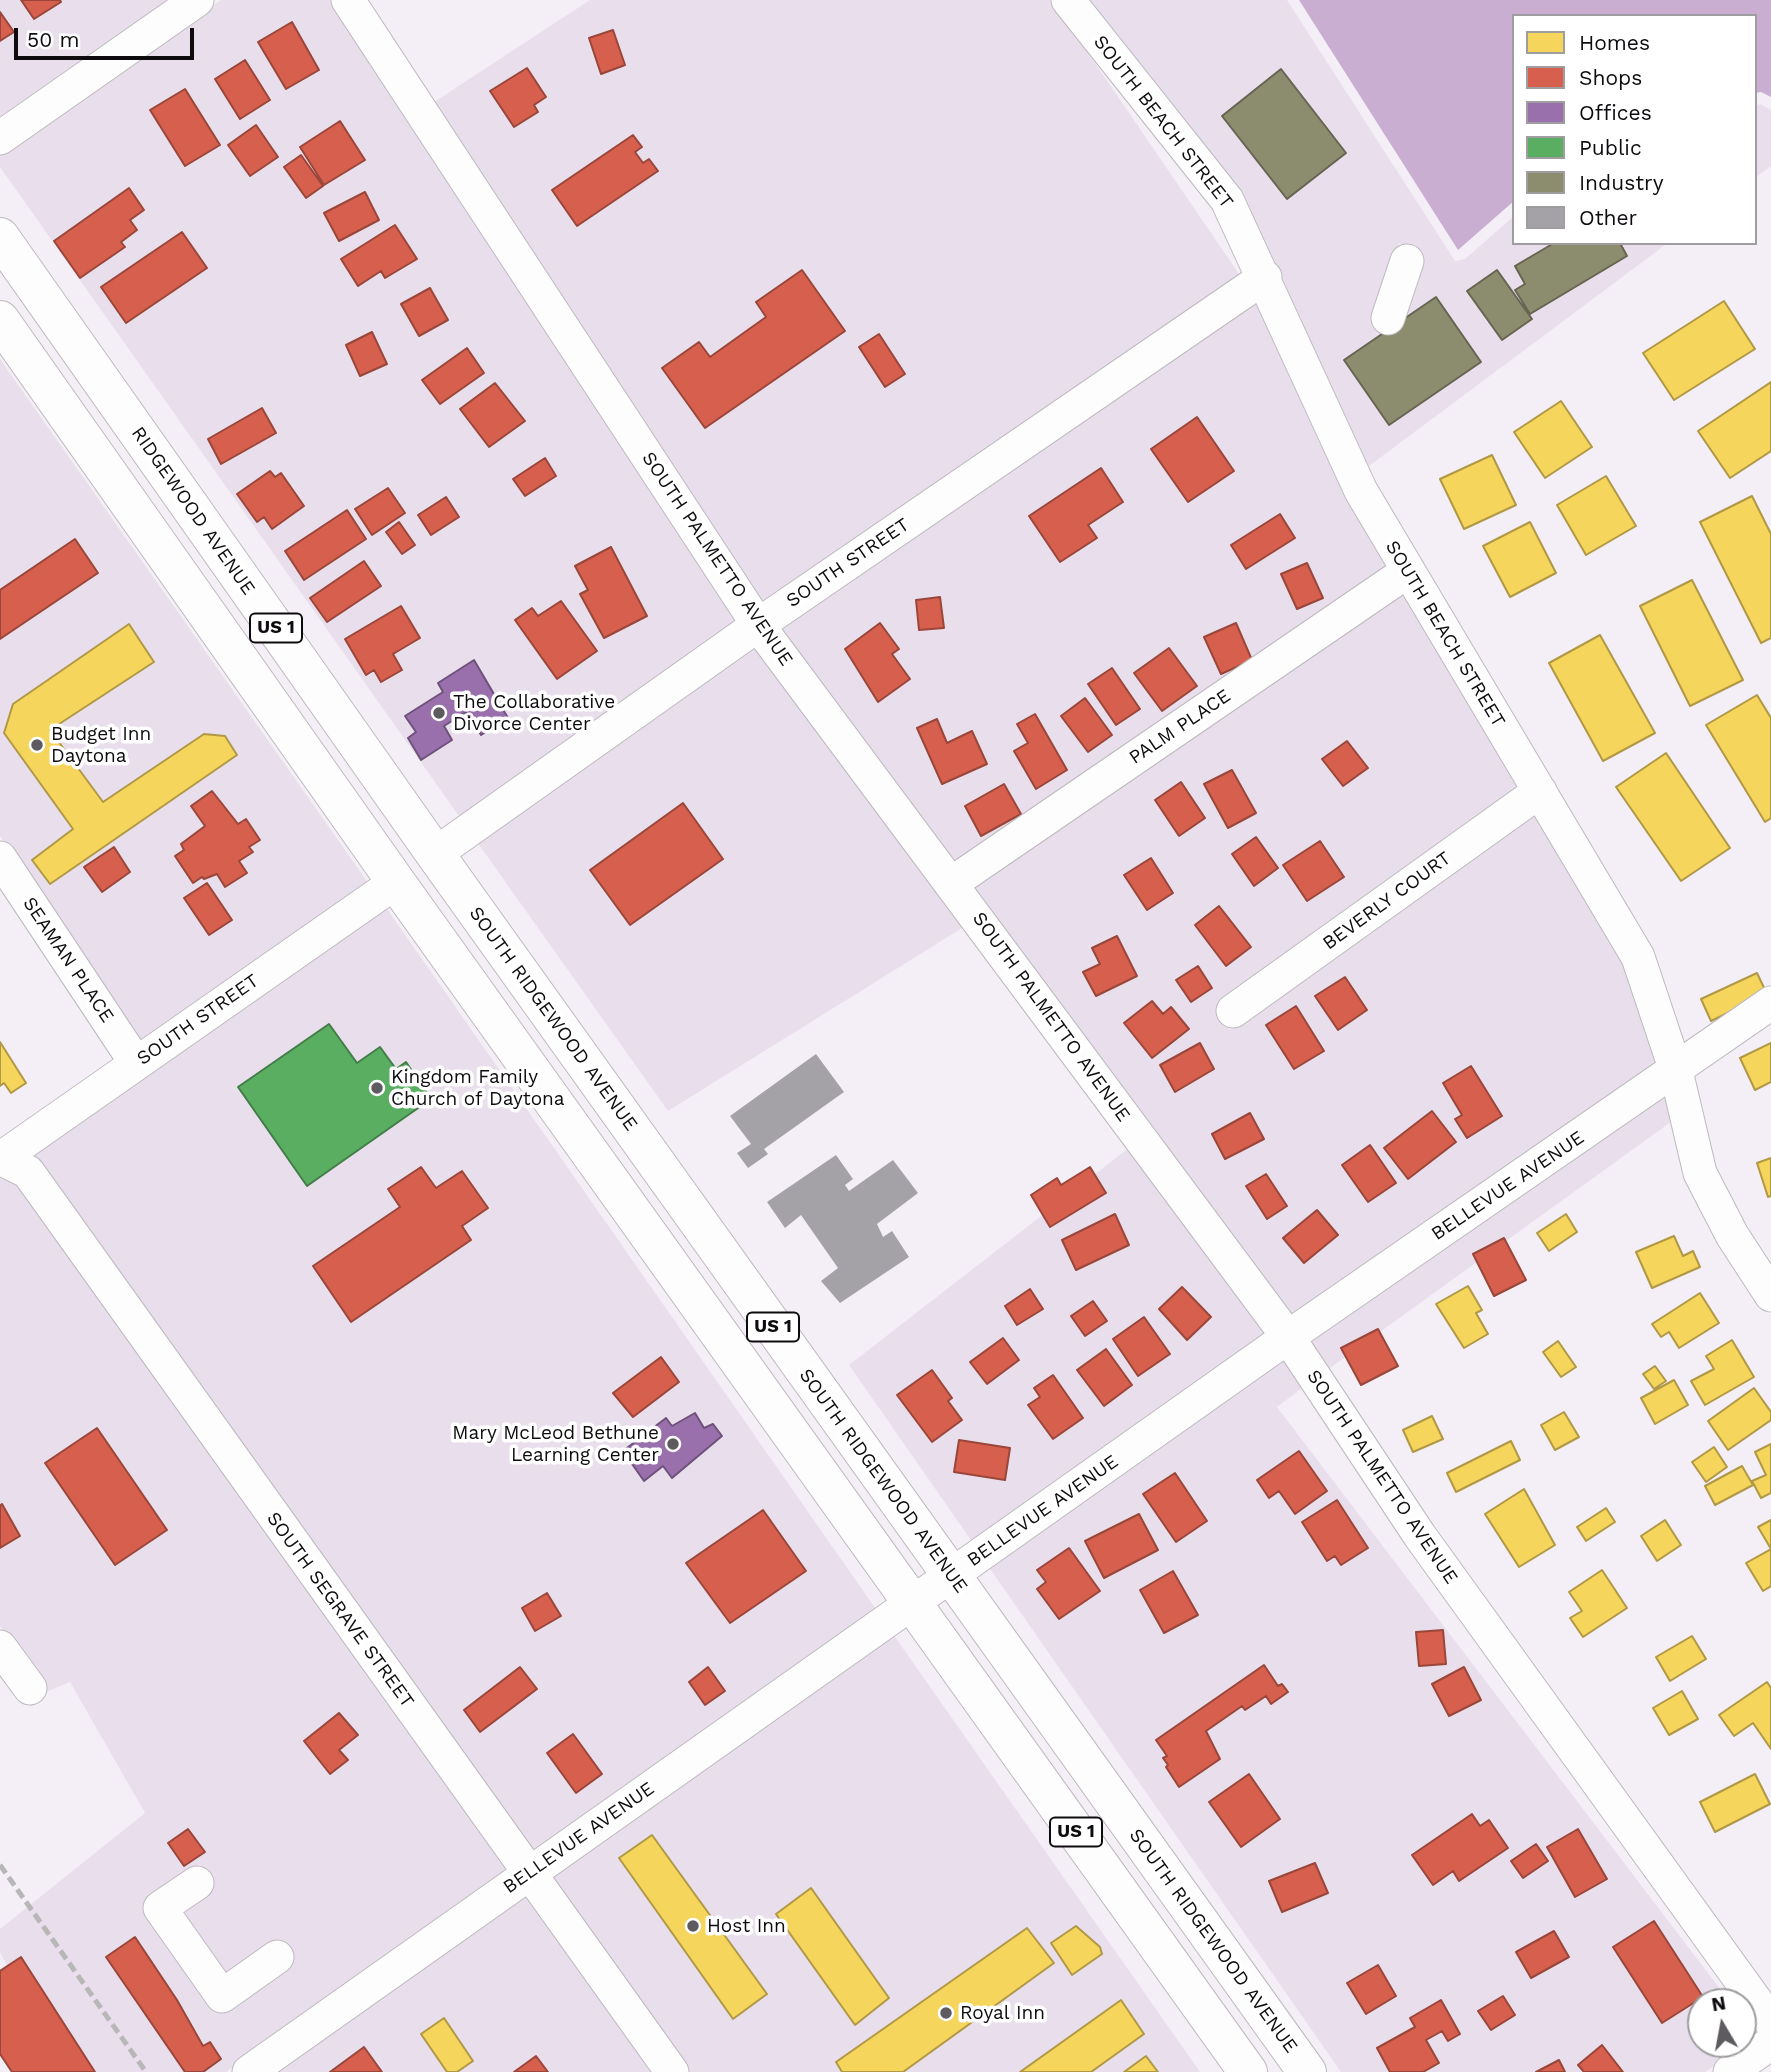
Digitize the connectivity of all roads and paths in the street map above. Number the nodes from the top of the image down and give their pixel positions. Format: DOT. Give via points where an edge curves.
graph roads {
  1 [pos="197,0"];
  2 [pos="348,0"];
  3 [pos="1068,0"];
  4 [pos="0,138"];
  5 [pos="0,237"];
  6 [pos="1407,261"];
  7 [pos="1265,277"];
  8 [pos="1388,318"];
  9 [pos="0,320"];
  10 [pos="1408,571"];
  11 [pos="758,625"];
  12 [pos="1540,791"];
  13 [pos="334,795"];
  14 [pos="435,854"];
  15 [pos="0,858"];
  16 [pos="396,882"];
  17 [pos="952,883"];
  18 [pos="488,928"];
  19 [pos="1771,1003"];
  20 [pos="1233,1011"];
  21 [pos="136,1063"];
  22 [pos="1676,1071"];
  23 [pos="0,1159"];
  24 [pos="1771,1295"];
  25 [pos="1288,1337"];
  26 [pos="951,1576"];
  27 [pos="913,1604"];
  28 [pos="0,1647"];
  29 [pos="30,1688"];
  30 [pos="529,1873"];
  31 [pos="197,1884"];
  32 [pos="277,1957"];
  33 [pos="1771,2022"];
  34 [pos="1771,2043"];
  35 [pos="249,2072"];
  36 [pos="672,2072"];
  37 [pos="1248,2072"];
  38 [pos="1307,2072"];
  39 [pos="1730,2072"];
  1 -- 4 [label="street"];
  2 -- 11 [label="street, SOUTH PALMETTO AVENUE"];
  3 -- 7 [label="street, SOUTH BEACH STREET" via="1227,200"];
  5 -- 14 [label="main road, RIDGEWOOD AVENUE / US 1"];
  6 -- 8 [label="street"];
  7 -- 10 [label="street, SOUTH BEACH STREET" via="1361,491"];
  7 -- 11 [label="street, SOUTH STREET"];
  9 -- 13 [label="main road, US 1"];
  10 -- 12 [label="street, SOUTH BEACH STREET"];
  10 -- 17 [label="street, PALM PLACE"];
  11 -- 14 [label="street, SOUTH STREET"];
  11 -- 17 [label="street, SOUTH PALMETTO AVENUE"];
  12 -- 20 [label="street, BEVERLY COURT"];
  12 -- 22 [label="street, SOUTH BEACH STREET" via="1638,957"];
  13 -- 14 [label="main road" via="403,848"];
  13 -- 16 [label="main road, US 1"];
  14 -- 18 [label="main road, SOUTH RIDGEWOOD AVENUE / US 1"];
  15 -- 21 [label="street, SEAMAN PLACE"];
  16 -- 18 [label="main road" via="425,885"];
  16 -- 21 [label="street, SOUTH STREET"];
  16 -- 27 [label="main road, US 1"];
  17 -- 25 [label="street, SOUTH PALMETTO AVENUE"];
  18 -- 26 [label="main road, SOUTH RIDGEWOOD AVENUE / US 1"];
  19 -- 22 [label="street, BELLEVUE AVENUE"];
  21 -- 23 [label="street, SOUTH STREET"];
  22 -- 24 [label="street, SOUTH BEACH STREET" via="1700,1173 1732,1236"];
  22 -- 25 [label="street, BELLEVUE AVENUE"];
  23 -- 30 [label="street, SOUTH SEGRAVE STREET" via="28,1172"];
  25 -- 26 [label="street, BELLEVUE AVENUE"];
  25 -- 33 [label="street, SOUTH PALMETTO AVENUE" via="1420,1536"];
  26 -- 27 [label="street, BELLEVUE AVENUE"];
  26 -- 38 [label="main road, SOUTH RIDGEWOOD AVENUE / US 1"];
  27 -- 30 [label="street, BELLEVUE AVENUE"];
  27 -- 37 [label="main road, US 1"];
  28 -- 29 [label="street"];
  30 -- 35 [label="street, BELLEVUE AVENUE"];
  30 -- 36 [label="street, SOUTH SEGRAVE STREET"];
  31 -- 32 [label="street" via="160,1909 222,1996"];
  34 -- 39 [label="street"];
}
